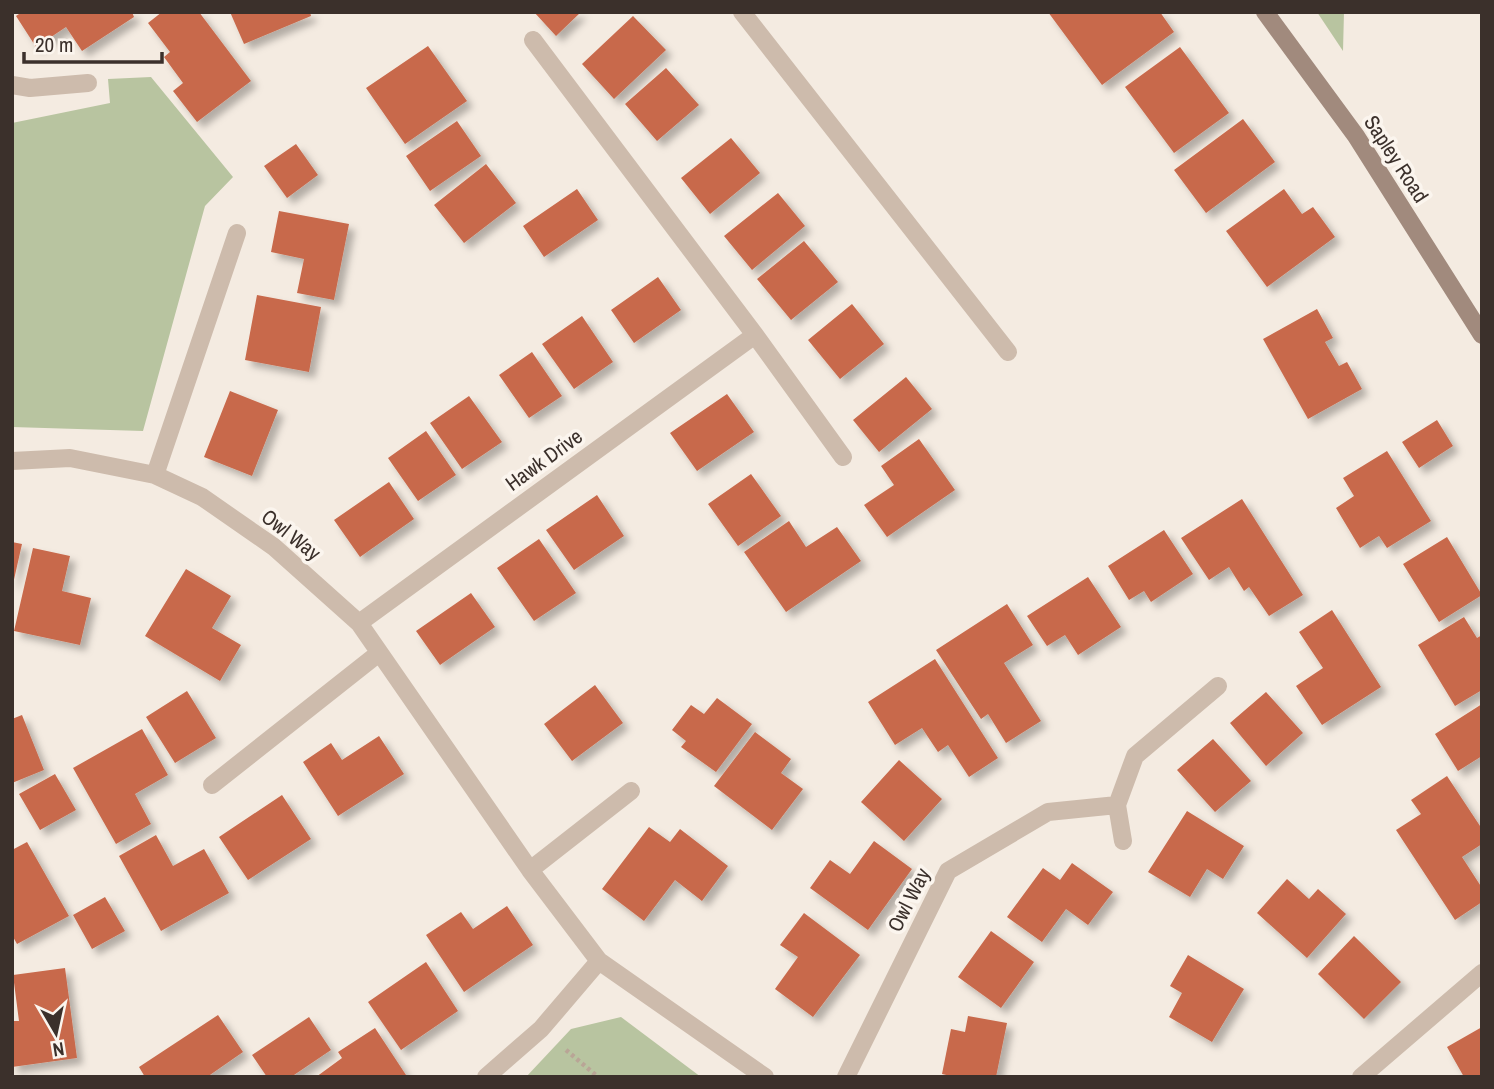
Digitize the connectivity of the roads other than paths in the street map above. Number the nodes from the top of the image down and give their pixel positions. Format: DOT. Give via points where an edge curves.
graph roads {
  1 [pos="742,12"];
  2 [pos="1265,12"];
  3 [pos="533,40"];
  4 [pos="88,83"];
  5 [pos="12,85"];
  6 [pos="237,233"];
  7 [pos="755,335"];
  8 [pos="1482,335"];
  9 [pos="1007,352"];
  10 [pos="843,457"];
  11 [pos="12,461"];
  12 [pos="155,475"];
  13 [pos="359,623"];
  14 [pos="379,653"];
  15 [pos="1219,686"];
  16 [pos="212,785"];
  17 [pos="631,791"];
  18 [pos="1117,805"];
  19 [pos="1123,841"];
  20 [pos="530,870"];
  21 [pos="599,961"];
  22 [pos="1482,973"];
  23 [pos="486,1077"];
  24 [pos="765,1077"];
  25 [pos="846,1077"];
  26 [pos="1361,1077"];
  1 -- 9 [label="street"];
  2 -- 8 [label="street, Sapley Road" via="1356,136"];
  3 -- 7 [label="street"];
  4 -- 5 [label="street"];
  6 -- 12 [label="street"];
  7 -- 10 [label="street"];
  7 -- 13 [label="street, Hawk Drive"];
  11 -- 12 [label="street, Owl Way" via="70,458"];
  12 -- 13 [label="street, Owl Way" via="202,497 274,547"];
  13 -- 14 [label="street, Owl Way"];
  14 -- 16 [label="street"];
  14 -- 20 [label="street, Owl Way"];
  15 -- 18 [label="street" via="1135,756"];
  17 -- 20 [label="street"];
  18 -- 19 [label="street"];
  18 -- 25 [label="street, Owl Way" via="1048,812 948,871"];
  20 -- 21 [label="street, Owl Way"];
  21 -- 23 [label="street" via="541,1029"];
  21 -- 24 [label="street, Owl Way"];
  22 -- 26 [label="street"];
}
